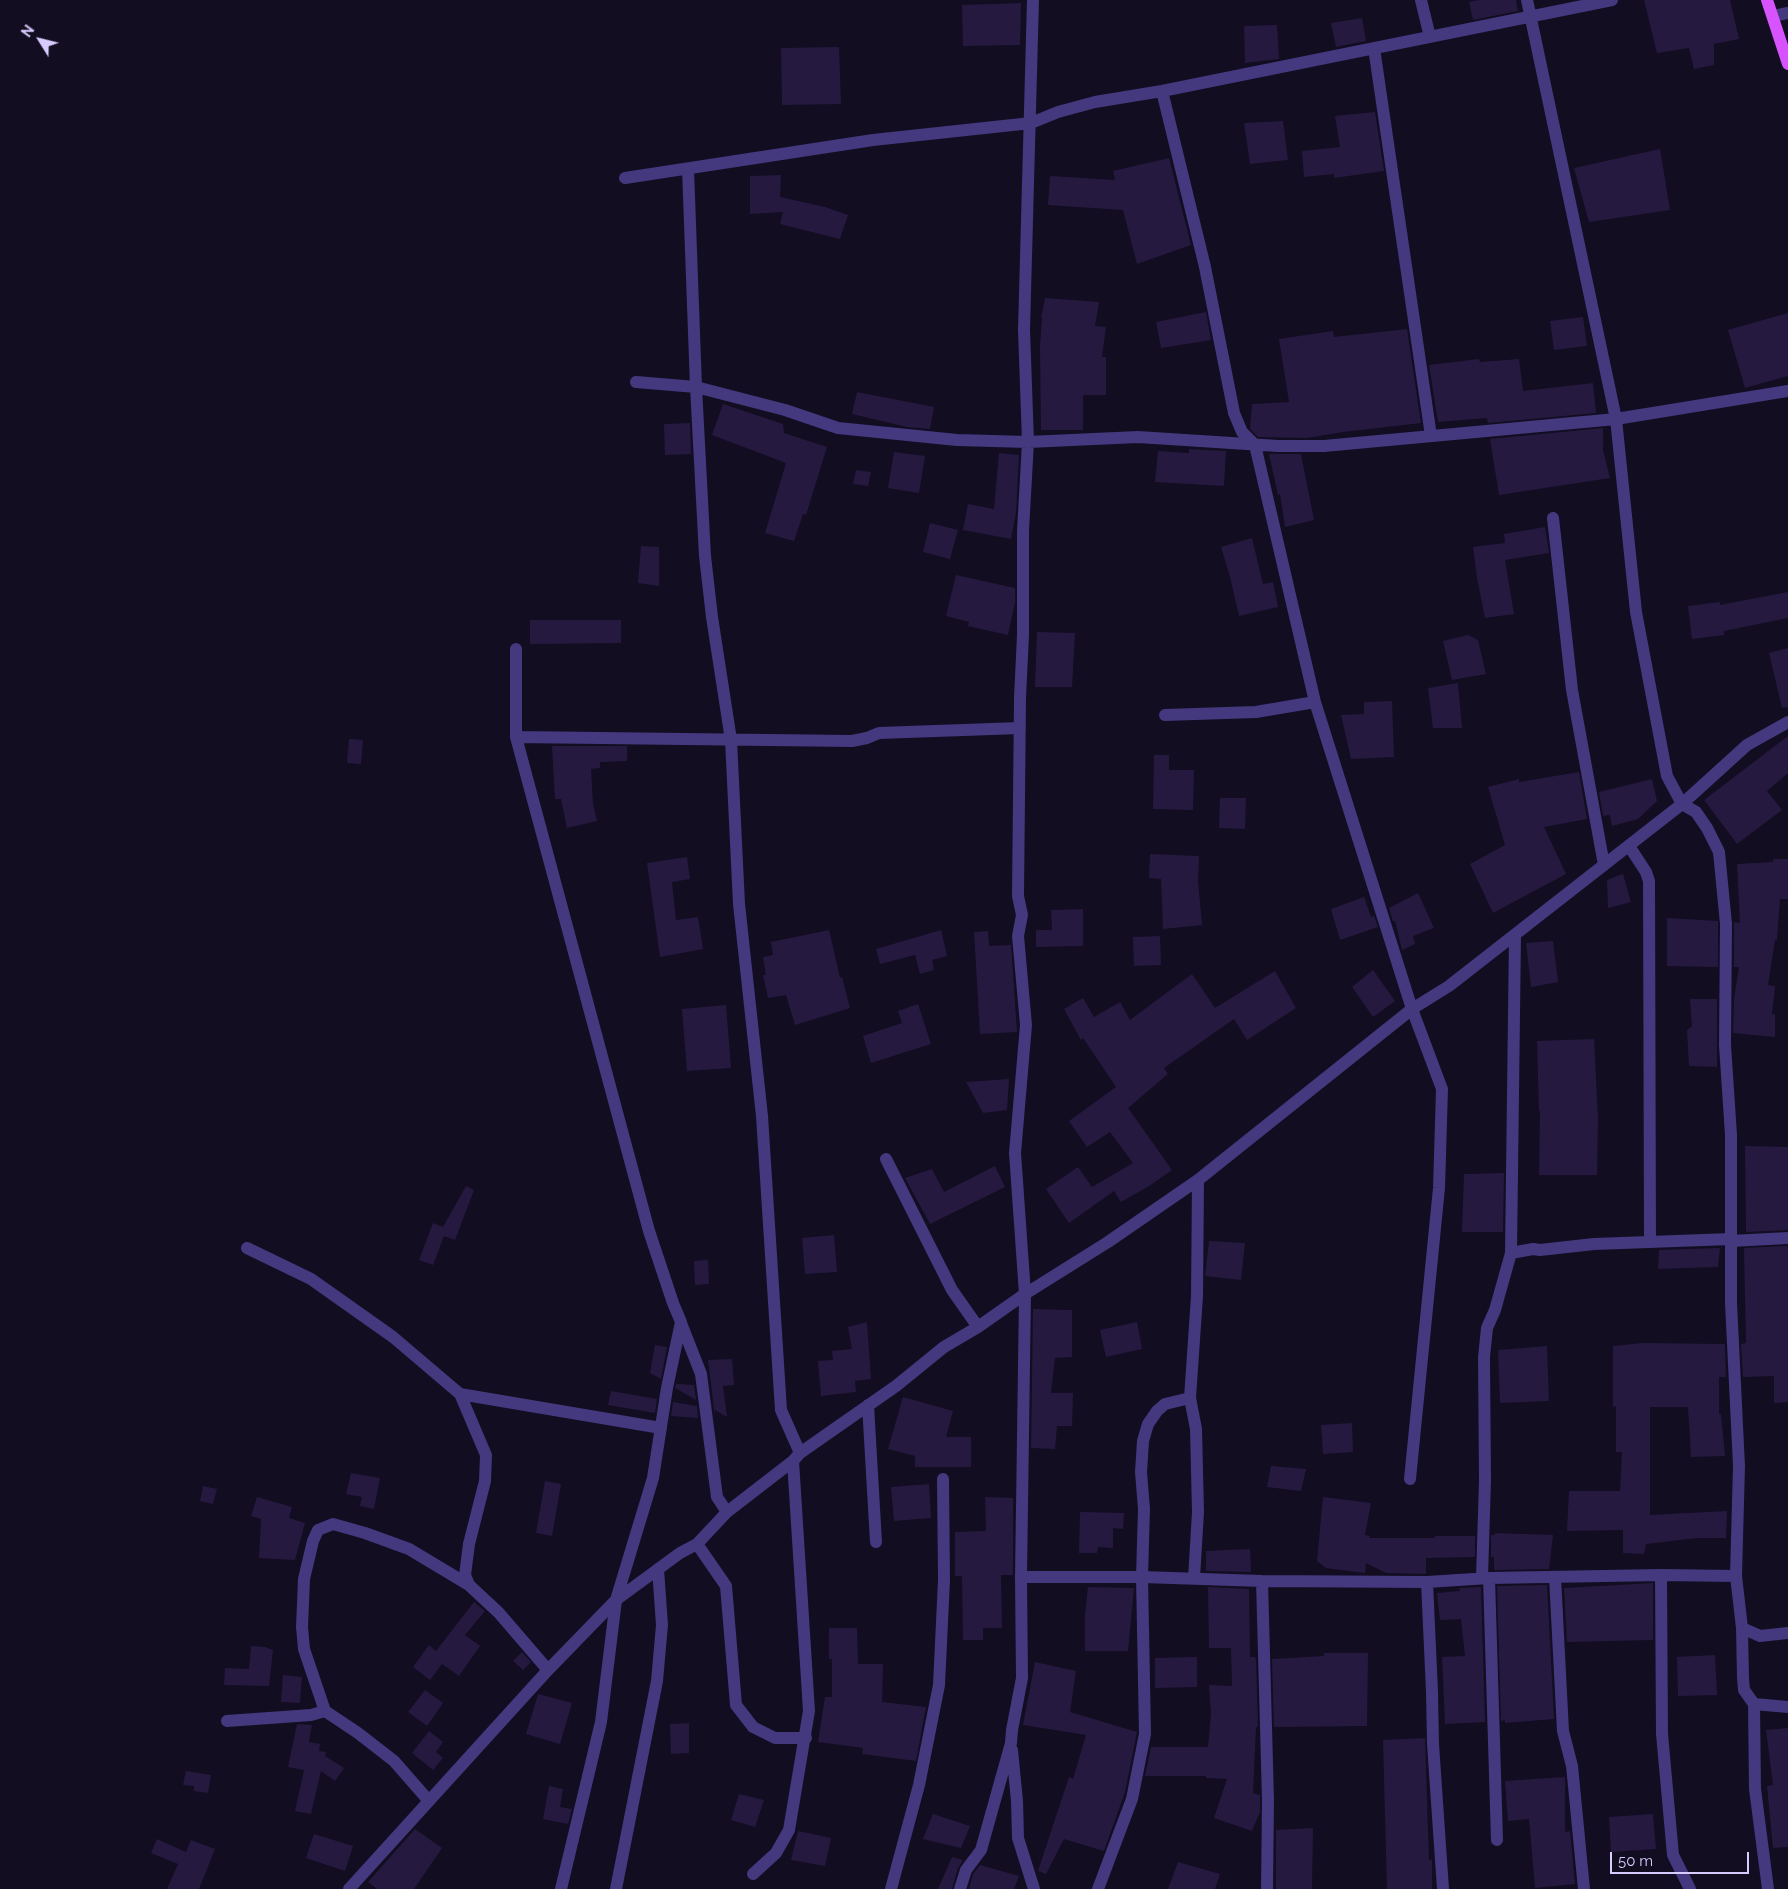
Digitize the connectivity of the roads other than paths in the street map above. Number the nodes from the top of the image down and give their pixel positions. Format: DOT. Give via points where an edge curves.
graph roads {
  1 [pos="1033,0"];
  2 [pos="1421,0"];
  3 [pos="1527,0"];
  4 [pos="1612,0"];
  5 [pos="1767,0"];
  6 [pos="1788,13"];
  7 [pos="1774,16"];
  8 [pos="1531,17"];
  9 [pos="1430,37"];
  10 [pos="1374,48"];
  11 [pos="1788,64"];
  12 [pos="1162,90"];
  13 [pos="1030,123"];
  14 [pos="688,169"];
  15 [pos="625,178"];
  16 [pos="636,382"];
  17 [pos="696,387"];
  18 [pos="1788,390"];
  19 [pos="1616,419"];
  20 [pos="1431,436"];
  21 [pos="1028,442"];
  22 [pos="1255,445"];
  23 [pos="1553,518"];
  24 [pos="516,648"];
  25 [pos="1315,702"];
  26 [pos="1165,715"];
  27 [pos="1788,722"];
  28 [pos="1020,728"];
  29 [pos="516,737"];
  30 [pos="732,740"];
  31 [pos="1682,804"];
  32 [pos="1628,846"];
  33 [pos="1604,866"];
  34 [pos="1515,935"];
  35 [pos="1412,1009"];
  36 [pos="886,1159"];
  37 [pos="1198,1180"];
  38 [pos="1788,1238"];
  39 [pos="1731,1240"];
  40 [pos="1650,1242"];
  41 [pos="247,1248"];
  42 [pos="1511,1253"];
  43 [pos="1025,1294"];
  44 [pos="681,1322"];
  45 [pos="978,1327"];
  46 [pos="460,1394"];
  47 [pos="1190,1398"];
  48 [pos="868,1405"];
  49 [pos="661,1428"];
  50 [pos="796,1457"];
  51 [pos="943,1479"];
  52 [pos="1410,1479"];
  53 [pos="728,1512"];
  54 [pos="876,1542"];
  55 [pos="697,1544"];
  56 [pos="658,1569"];
  57 [pos="1661,1575"];
  58 [pos="1736,1576"];
  59 [pos="1021,1577"];
  60 [pos="1142,1577"];
  61 [pos="1556,1577"];
  62 [pos="1194,1578"];
  63 [pos="1485,1578"];
  64 [pos="1262,1580"];
  65 [pos="1427,1582"];
  66 [pos="469,1586"];
  67 [pos="616,1600"];
  68 [pos="1742,1628"];
  69 [pos="1788,1633"];
  70 [pos="548,1670"];
  71 [pos="1754,1704"];
  72 [pos="1788,1707"];
  73 [pos="325,1711"];
  74 [pos="228,1721"];
  75 [pos="806,1738"];
  76 [pos="1011,1743"];
  77 [pos="429,1801"];
  78 [pos="1497,1840"];
  79 [pos="753,1874"];
  80 [pos="350,1889"];
  81 [pos="561,1889"];
  82 [pos="616,1889"];
  83 [pos="891,1889"];
  84 [pos="960,1889"];
  85 [pos="1034,1889"];
  86 [pos="1098,1889"];
  87 [pos="1267,1889"];
  88 [pos="1443,1889"];
  89 [pos="1584,1889"];
  90 [pos="1690,1889"];
  91 [pos="1768,1889"];
  1 -- 13 [label="street"];
  2 -- 9 [label="street"];
  3 -- 8 [label="street"];
  4 -- 8 [label="street"];
  5 -- 7 [label="main road"];
  6 -- 7 [label="street"];
  7 -- 11 [label="main road"];
  8 -- 9 [label="street"];
  8 -- 19 [label="street"];
  9 -- 10 [label="street"];
  10 -- 12 [label="street"];
  10 -- 20 [label="street"];
  12 -- 13 [label="street" via="1095,102"];
  12 -- 22 [label="street" via="1205,267 1234,413 1242,432"];
  13 -- 14 [label="street" via="873,140"];
  13 -- 21 [label="street" via="1024,330"];
  14 -- 15 [label="street"];
  14 -- 17 [label="street"];
  16 -- 17 [label="street"];
  17 -- 21 [label="street" via="785,410 838,428 957,440"];
  17 -- 30 [label="street" via="705,556"];
  18 -- 19 [label="street"];
  19 -- 20 [label="street"];
  19 -- 31 [label="street" via="1636,612 1667,776"];
  20 -- 22 [label="street" via="1324,446"];
  21 -- 22 [label="street" via="1138,437"];
  21 -- 28 [label="street"];
  22 -- 25 [label="street"];
  23 -- 33 [label="street" via="1572,690"];
  24 -- 29 [label="street"];
  25 -- 26 [label="street" via="1256,712"];
  25 -- 35 [label="street"];
  27 -- 31 [label="street" via="1746,745"];
  28 -- 30 [label="street" via="879,733 852,741"];
  28 -- 43 [label="street" via="1018,896 1022,915 1018,936 1026,1025 1015,1153"];
  29 -- 30 [label="street"];
  29 -- 44 [label="street" via="649,1231"];
  30 -- 50 [label="street" via="739,904 762,1116 781,1410"];
  31 -- 32 [label="street"];
  31 -- 39 [label="street" via="1696,812 1719,852 1726,924 1725,1046"];
  32 -- 33 [label="street"];
  32 -- 40 [label="street" via="1649,881"];
  33 -- 34 [label="street"];
  34 -- 35 [label="street" via="1449,986"];
  34 -- 42 [label="street"];
  35 -- 37 [label="street"];
  35 -- 52 [label="street" via="1442,1089 1440,1188"];
  36 -- 45 [label="street" via="952,1290"];
  37 -- 43 [label="street"];
  37 -- 47 [label="street" via="1198,1296"];
  38 -- 39 [label="street"];
  39 -- 40 [label="street"];
  39 -- 58 [label="street" via="1739,1466"];
  40 -- 42 [label="street"];
  41 -- 46 [label="street" via="311,1279 393,1337"];
  42 -- 63 [label="street" via="1496,1310 1487,1328 1484,1357"];
  43 -- 45 [label="street"];
  43 -- 59 [label="street"];
  44 -- 49 [label="street"];
  44 -- 53 [label="street" via="701,1374 717,1497"];
  45 -- 48 [label="street" via="944,1347"];
  46 -- 49 [label="street"];
  46 -- 66 [label="street" via="486,1455 485,1481 465,1563"];
  47 -- 60 [label="street" via="1165,1404 1157,1411 1148,1424 1143,1441"];
  47 -- 62 [label="street" via="1196,1430 1198,1512"];
  48 -- 50 [label="street"];
  48 -- 54 [label="street"];
  49 -- 67 [label="street" via="653,1478"];
  50 -- 53 [label="street"];
  50 -- 75 [label="street" via="809,1711"];
  51 -- 83 [label="street" via="944,1580 939,1685 919,1785"];
  53 -- 55 [label="street"];
  55 -- 56 [label="street"];
  55 -- 75 [label="street" via="726,1586 736,1704 753,1727 775,1738"];
  56 -- 67 [label="street"];
  56 -- 82 [label="street" via="662,1626 657,1681"];
  57 -- 58 [label="street"];
  57 -- 61 [label="street"];
  57 -- 90 [label="street" via="1662,1734 1667,1790 1674,1855"];
  58 -- 68 [label="street"];
  59 -- 60 [label="street"];
  59 -- 76 [label="street" via="1022,1678"];
  60 -- 62 [label="street"];
  60 -- 86 [label="street" via="1145,1734 1132,1799"];
  61 -- 63 [label="street"];
  61 -- 89 [label="street" via="1563,1731 1572,1766"];
  62 -- 64 [label="street"];
  63 -- 65 [label="street"];
  63 -- 78 [label="street"];
  64 -- 65 [label="street"];
  64 -- 87 [label="street"];
  65 -- 88 [label="street"];
  66 -- 70 [label="street" via="500,1613"];
  66 -- 73 [label="street" via="409,1549 333,1524 318,1530 304,1579 302,1626 304,1649"];
  67 -- 70 [label="street"];
  67 -- 81 [label="street" via="601,1722"];
  68 -- 69 [label="street" via="1760,1636"];
  68 -- 71 [label="street" via="1744,1690"];
  70 -- 77 [label="street"];
  71 -- 72 [label="street"];
  71 -- 91 [label="street" via="1755,1789"];
  73 -- 74 [label="street" via="311,1715"];
  73 -- 77 [label="street" via="394,1761"];
  75 -- 79 [label="street" via="789,1830 776,1853"];
  76 -- 84 [label="street" via="981,1850 966,1870"];
  76 -- 85 [label="street" via="1018,1838"];
  77 -- 80 [label="street"];
}
